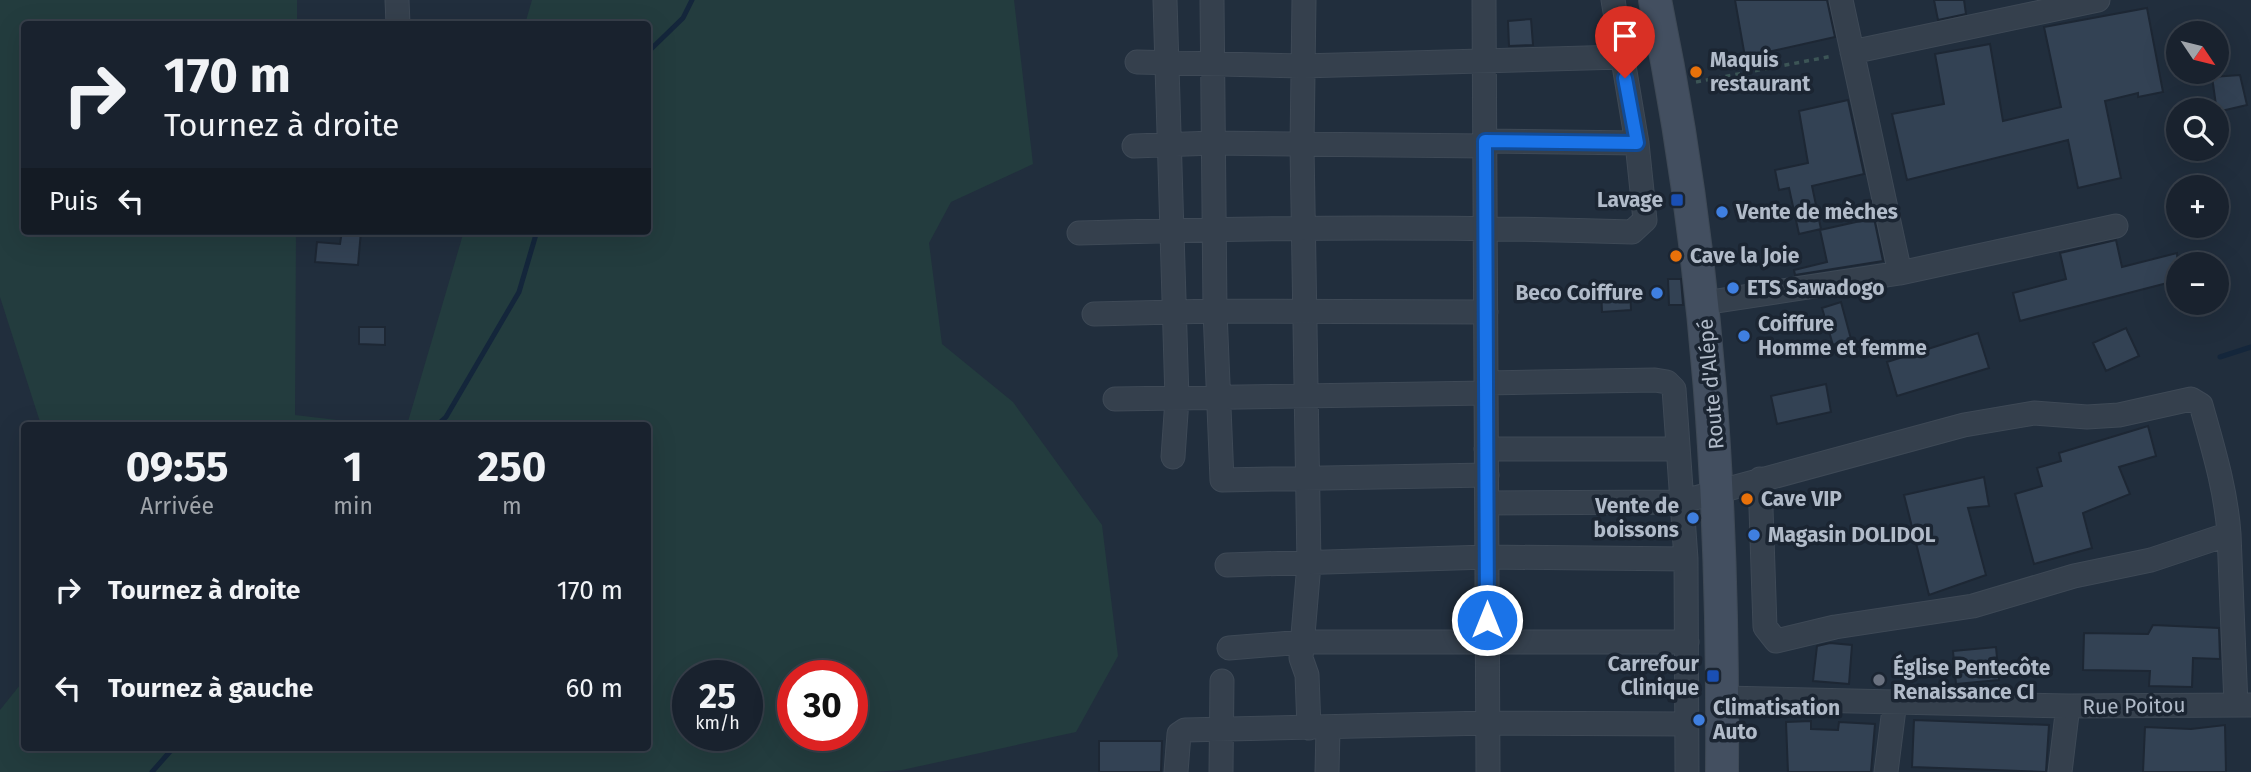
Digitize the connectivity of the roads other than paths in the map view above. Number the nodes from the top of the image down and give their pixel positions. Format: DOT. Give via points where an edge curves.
graph roads {
  1 [pos="397,0"];
  2 [pos="1165,0"];
  3 [pos="1212,0"];
  4 [pos="1304,0"];
  5 [pos="1484,0"];
  6 [pos="1613,0"];
  7 [pos="1656,0"];
  8 [pos="1841,0"];
  9 [pos="2098,0"];
  10 [pos="398,21"];
  11 [pos="1852,52"];
  12 [pos="1621,57"];
  13 [pos="1485,61"];
  14 [pos="1137,62"];
  15 [pos="1168,63"];
  16 [pos="1211,64"];
  17 [pos="1302,66"];
  18 [pos="1213,143"];
  19 [pos="1637,143"];
  20 [pos="1485,144"];
  21 [pos="1170,145"];
  22 [pos="1134,146"];
  23 [pos="1302,146"];
  24 [pos="2116,226"];
  25 [pos="1215,228"];
  26 [pos="1485,228"];
  27 [pos="1170,230"];
  28 [pos="1304,230"];
  29 [pos="1079,233"];
  30 [pos="1900,273"];
  31 [pos="1704,303"];
  32 [pos="1215,311"];
  33 [pos="1173,312"];
  34 [pos="1304,312"];
  35 [pos="1486,312"];
  36 [pos="1094,314"];
  37 [pos="1486,388"];
  38 [pos="1308,396"];
  39 [pos="1177,398"];
  40 [pos="1221,398"];
  41 [pos="1115,399"];
  42 [pos="1486,449"];
  43 [pos="1677,449"];
  44 [pos="1173,457"];
  45 [pos="1486,475"];
  46 [pos="1307,478"];
  47 [pos="1760,480"];
  48 [pos="1719,491"];
  49 [pos="1680,502"];
  50 [pos="1487,503"];
  51 [pos="2229,534"];
  52 [pos="1487,557"];
  53 [pos="1686,559"];
  54 [pos="1309,564"];
  55 [pos="1227,565"];
  56 [pos="1487,641"];
  57 [pos="1303,642"];
  58 [pos="1687,642"];
  59 [pos="1229,648"];
  60 [pos="1222,681"];
  61 [pos="1723,698"];
  62 [pos="1895,701"];
  63 [pos="2243,705"];
  64 [pos="2068,706"];
  65 [pos="1488,723"];
  66 [pos="1688,724"];
  67 [pos="1318,728"];
  68 [pos="1220,730"];
  69 [pos="1177,772"];
  70 [pos="1221,772"];
  71 [pos="1327,772"];
  72 [pos="1488,772"];
  73 [pos="1687,772"];
  74 [pos="1722,772"];
  75 [pos="1886,772"];
  76 [pos="2060,772"];
  1 -- 10 [label="street"];
  2 -- 15 [label="street"];
  3 -- 16 [label="street"];
  4 -- 17 [label="street"];
  5 -- 13 [label="street"];
  6 -- 12 [label="street"];
  7 -- 31 [label="main road, Route d'Alépé"];
  8 -- 11 [label="street"];
  9 -- 11 [label="street"];
  11 -- 30 [label="street"];
  12 -- 13 [label="street"];
  12 -- 19 [label="street"];
  13 -- 17 [label="street"];
  13 -- 20 [label="street"];
  14 -- 15 [label="street"];
  15 -- 16 [label="street"];
  15 -- 21 [label="street"];
  16 -- 17 [label="street"];
  16 -- 18 [label="street"];
  17 -- 23 [label="street"];
  18 -- 21 [label="street"];
  18 -- 23 [label="street"];
  18 -- 25 [label="street"];
  19 -- 20 [label="street"];
  19 -- 26 [label="street" via="1645,220 1640,228 1632,232"];
  20 -- 23 [label="street"];
  20 -- 26 [label="street"];
  21 -- 22 [label="street"];
  21 -- 27 [label="street"];
  23 -- 28 [label="street"];
  24 -- 30 [label="street"];
  25 -- 27 [label="street"];
  25 -- 28 [label="street"];
  25 -- 32 [label="street"];
  26 -- 28 [label="street"];
  26 -- 35 [label="street"];
  27 -- 29 [label="street"];
  27 -- 33 [label="street"];
  28 -- 34 [label="street"];
  30 -- 31 [label="street"];
  31 -- 48 [label="main road, Route d'Alépé"];
  32 -- 33 [label="street"];
  32 -- 34 [label="street"];
  32 -- 40 [label="street"];
  33 -- 36 [label="street"];
  33 -- 39 [label="street"];
  34 -- 35 [label="street"];
  34 -- 38 [label="street"];
  35 -- 37 [label="street"];
  37 -- 38 [label="street"];
  37 -- 42 [label="street"];
  37 -- 43 [label="street" via="1667,382 1674,389"];
  38 -- 40 [label="street"];
  38 -- 46 [label="street"];
  39 -- 40 [label="street"];
  39 -- 41 [label="street"];
  39 -- 44 [label="street"];
  40 -- 46 [label="street" via="1222,480"];
  42 -- 43 [label="street"];
  42 -- 45 [label="street"];
  43 -- 49 [label="street"];
  45 -- 46 [label="street"];
  45 -- 50 [label="street"];
  46 -- 54 [label="street"];
  47 -- 48 [label="street"];
  47 -- 51 [label="street" via="1964,425 2034,413 2119,415 2191,399 2201,405 2215,452"];
  47 -- 51 [label="street" via="1765,627 1776,642 1835,627 1973,606 2074,576 2151,560"];
  48 -- 49 [label="street"];
  48 -- 61 [label="main road, Route d'Alépé"];
  49 -- 50 [label="street"];
  49 -- 53 [label="street"];
  50 -- 52 [label="street"];
  51 -- 63 [label="street"];
  52 -- 53 [label="street"];
  52 -- 54 [label="street"];
  52 -- 56 [label="street"];
  53 -- 58 [label="street"];
  54 -- 55 [label="street"];
  54 -- 57 [label="street"];
  56 -- 57 [label="street"];
  56 -- 58 [label="street"];
  56 -- 65 [label="street"];
  57 -- 59 [label="street"];
  57 -- 67 [label="street" via="1301,658"];
  58 -- 66 [label="street"];
  60 -- 68 [label="street"];
  61 -- 62 [label="street, Rue Poitou"];
  61 -- 74 [label="main road, Route d'Alépé"];
  62 -- 64 [label="street, Rue Poitou"];
  62 -- 75 [label="street"];
  63 -- 64 [label="street, Rue Poitou"];
  64 -- 76 [label="street"];
  65 -- 66 [label="street"];
  65 -- 67 [label="street"];
  65 -- 72 [label="street"];
  66 -- 73 [label="street"];
  67 -- 68 [label="street"];
  67 -- 71 [label="street"];
  68 -- 69 [label="street" via="1179,734"];
  68 -- 70 [label="street"];
}
